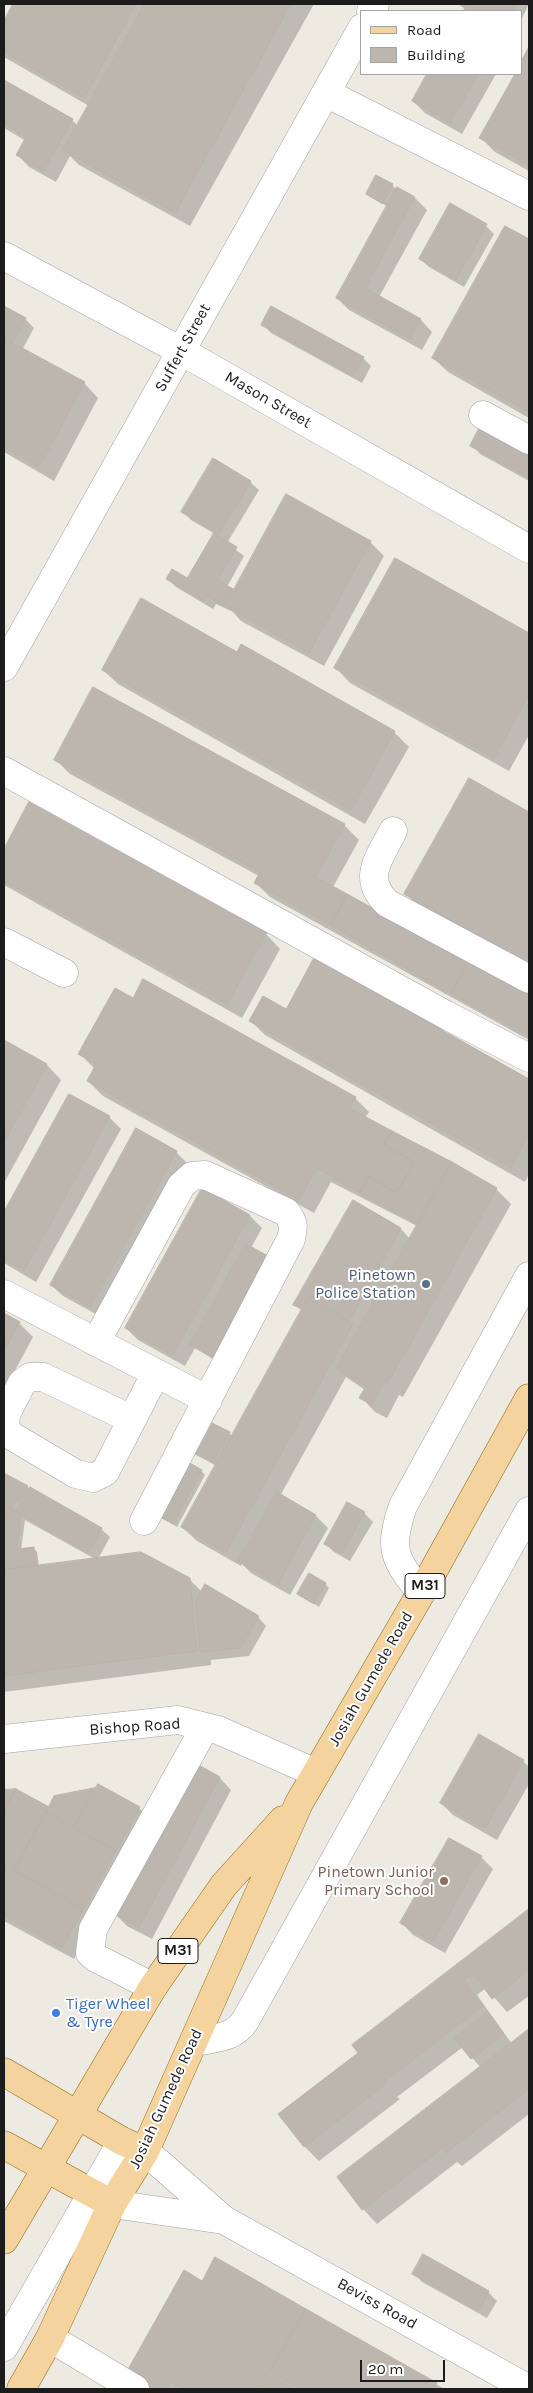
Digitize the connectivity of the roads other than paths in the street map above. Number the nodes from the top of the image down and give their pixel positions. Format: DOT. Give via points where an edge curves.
graph roads {
  1 [pos="360,32"];
  2 [pos="326,93"];
  3 [pos="529,196"];
  4 [pos="4,256"];
  5 [pos="181,351"];
  6 [pos="483,415"];
  7 [pos="529,440"];
  8 [pos="529,549"];
  9 [pos="4,667"];
  10 [pos="4,771"];
  11 [pos="394,831"];
  12 [pos="4,942"];
  13 [pos="64,974"];
  14 [pos="529,979"];
  15 [pos="529,1058"];
  16 [pos="529,1276"];
  17 [pos="4,1294"];
  18 [pos="96,1342"];
  19 [pos="156,1373"];
  20 [pos="529,1398"];
  21 [pos="208,1400"];
  22 [pos="131,1419"];
  23 [pos="529,1511"];
  24 [pos="144,1521"];
  25 [pos="421,1593"];
  26 [pos="205,1727"];
  27 [pos="4,1739"];
  28 [pos="316,1773"];
  29 [pos="299,1802"];
  30 [pos="153,1987"];
  31 [pos="194,2042"];
  32 [pos="4,2072"];
  33 [pos="78,2115"];
  34 [pos="4,2145"];
  35 [pos="134,2146"];
  36 [pos="47,2169"];
  37 [pos="102,2199"];
  38 [pos="224,2220"];
  39 [pos="4,2240"];
  40 [pos="50,2338"];
  41 [pos="4,2347"];
  42 [pos="486,2379"];
  43 [pos="21,2389"];
  44 [pos="135,2389"];
  45 [pos="529,2389"];
  1 -- 2 [label="street, Suffert Street"];
  2 -- 3 [label="street"];
  2 -- 5 [label="street, Suffert Street"];
  4 -- 5 [label="street, Mason Street"];
  5 -- 8 [label="street, Mason Street"];
  5 -- 9 [label="street, Suffert Street"];
  6 -- 7 [label="street"];
  10 -- 15 [label="street"];
  11 -- 14 [label="street" via="374,868 373,880 379,895 387,903"];
  12 -- 13 [label="street"];
  16 -- 25 [label="street" via="400,1513 395,1548 399,1565"];
  17 -- 18 [label="street"];
  18 -- 19 [label="street"];
  18 -- 21 [label="street" via="181,1186 192,1176 205,1175 286,1212 294,1228 291,1239"];
  19 -- 21 [label="street"];
  19 -- 22 [label="street"];
  20 -- 25 [label="main road, Josiah Gumede Road / M31"];
  21 -- 24 [label="street"];
  23 -- 31 [label="street" via="245,2021 231,2035"];
  25 -- 28 [label="main road, Josiah Gumede Road / M31"];
  26 -- 27 [label="street, Bishop Road" via="178,1720"];
  26 -- 28 [label="street, Bishop Road"];
  26 -- 30 [label="street" via="93,1929 90,1942 90,1953 96,1958"];
  28 -- 29 [label="main road, Josiah Gumede Road / M31"];
  29 -- 30 [label="main road, Josiah Gumede Road / M31" via="224,1886"];
  29 -- 31 [label="main road, Josiah Gumede Road / M31"];
  30 -- 33 [label="main road, Josiah Gumede Road / M31"];
  31 -- 35 [label="main road, Josiah Gumede Road / M31"];
  32 -- 33 [label="main road, Beviss Road"];
  33 -- 35 [label="main road, Beviss Road"];
  33 -- 36 [label="main road, Josiah Gumede Road / M31"];
  34 -- 36 [label="main road, Beviss Road"];
  35 -- 37 [label="main road, Josiah Gumede Road / M31"];
  35 -- 38 [label="street, Beviss Road"];
  36 -- 37 [label="main road, Beviss Road"];
  36 -- 39 [label="main road, Josiah Gumede Road / M31"];
  37 -- 38 [label="street, Beviss Road"];
  37 -- 40 [label="main road, Josiah Gumede Road / M31"];
  37 -- 41 [label="street"];
  38 -- 42 [label="street, Beviss Road"];
  40 -- 43 [label="main road, Josiah Gumede Road / M31"];
  40 -- 44 [label="street"];
  42 -- 45 [label="street, Beviss Road"];
}
